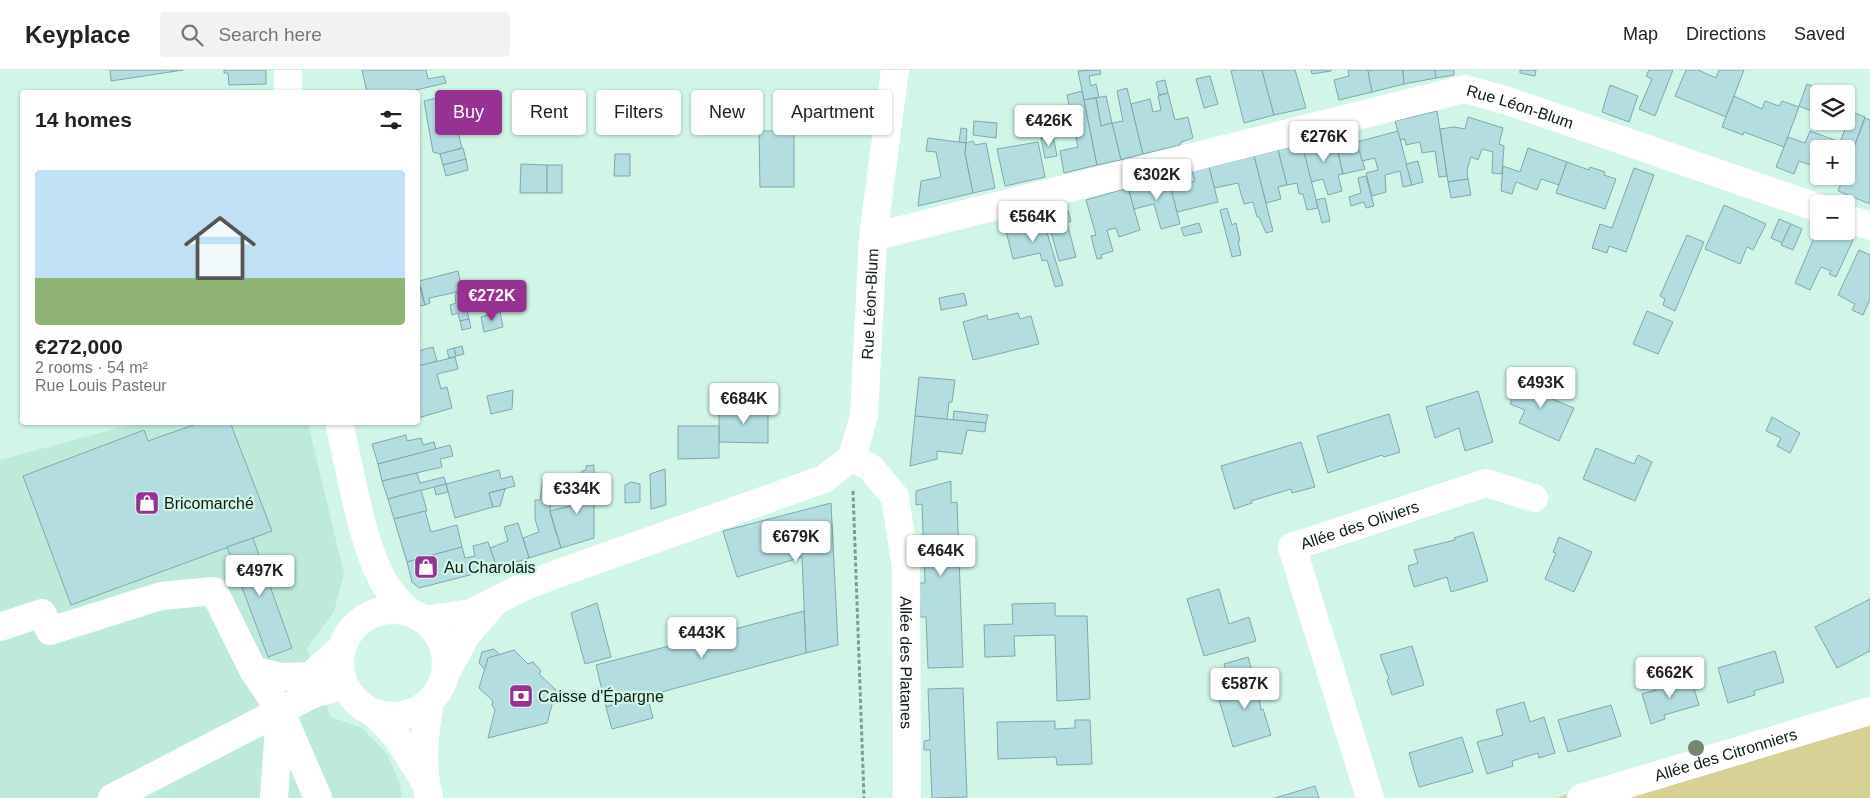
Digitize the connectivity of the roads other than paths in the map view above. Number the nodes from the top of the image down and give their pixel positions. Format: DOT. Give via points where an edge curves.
graph roads {
  1 [pos="288,70"];
  2 [pos="895,70"];
  3 [pos="288,90"];
  4 [pos="1810,205"];
  5 [pos="1855,221"];
  6 [pos="1870,226"];
  7 [pos="873,237"];
  8 [pos="340,425"];
  9 [pos="852,458"];
  10 [pos="1534,498"];
  11 [pos="370,551"];
  12 [pos="495,601"];
  13 [pos="417,616"];
  14 [pos="365,618"];
  15 [pos="0,627"];
  16 [pos="342,648"];
  17 [pos="253,670"];
  18 [pos="446,672"];
  19 [pos="344,685"];
  20 [pos="430,702"];
  21 [pos="280,710"];
  22 [pos="1870,711"];
  23 [pos="376,714"];
  24 [pos="427,790"];
  25 [pos="112,798"];
  26 [pos="274,798"];
  27 [pos="318,798"];
  28 [pos="906,798"];
  29 [pos="1370,798"];
  30 [pos="1581,798"];
  1 -- 3 [label="street"];
  2 -- 7 [label="street"];
  4 -- 7 [label="street, Rue Léon-Blum" via="1508,100 1465,89"];
  5 -- 6 [label="street"];
  7 -- 9 [label="street, Rue Léon-Blum" via="864,416"];
  8 -- 11 [label="street"];
  9 -- 12 [label="street" via="824,479 551,576"];
  9 -- 28 [label="street, Allée des Platanes" via="871,468 894,497 906,568"];
  10 -- 29 [label="street, Allée des Oliviers" via="1486,483 1292,547"];
  11 -- 13 [label="street" via="394,598"];
  11 -- 14 [label="street" via="372,575"];
  12 -- 13 [label="street" via="471,613"];
  12 -- 18 [label="street" via="468,634"];
  13 -- 14 [label="street" via="386,610"];
  13 -- 18 [label="street" via="436,630 443,643"];
  14 -- 16 [label="street" via="354,626"];
  15 -- 17 [label="street" via="42,613 50,631 161,596 214,591"];
  16 -- 17 [label="street" via="310,676 281,677"];
  16 -- 19 [label="street" via="340,672"];
  17 -- 21 [label="street"];
  18 -- 20 [label="street"];
  19 -- 21 [label="street" via="314,694"];
  19 -- 23 [label="street" via="362,707"];
  20 -- 23 [label="street" via="404,716"];
  20 -- 24 [label="street" via="423,738"];
  21 -- 25 [label="street"];
  21 -- 26 [label="street"];
  21 -- 27 [label="street"];
  22 -- 30 [label="street, Allée des Citronniers"];
  23 -- 24 [label="street" via="397,737"];
}
